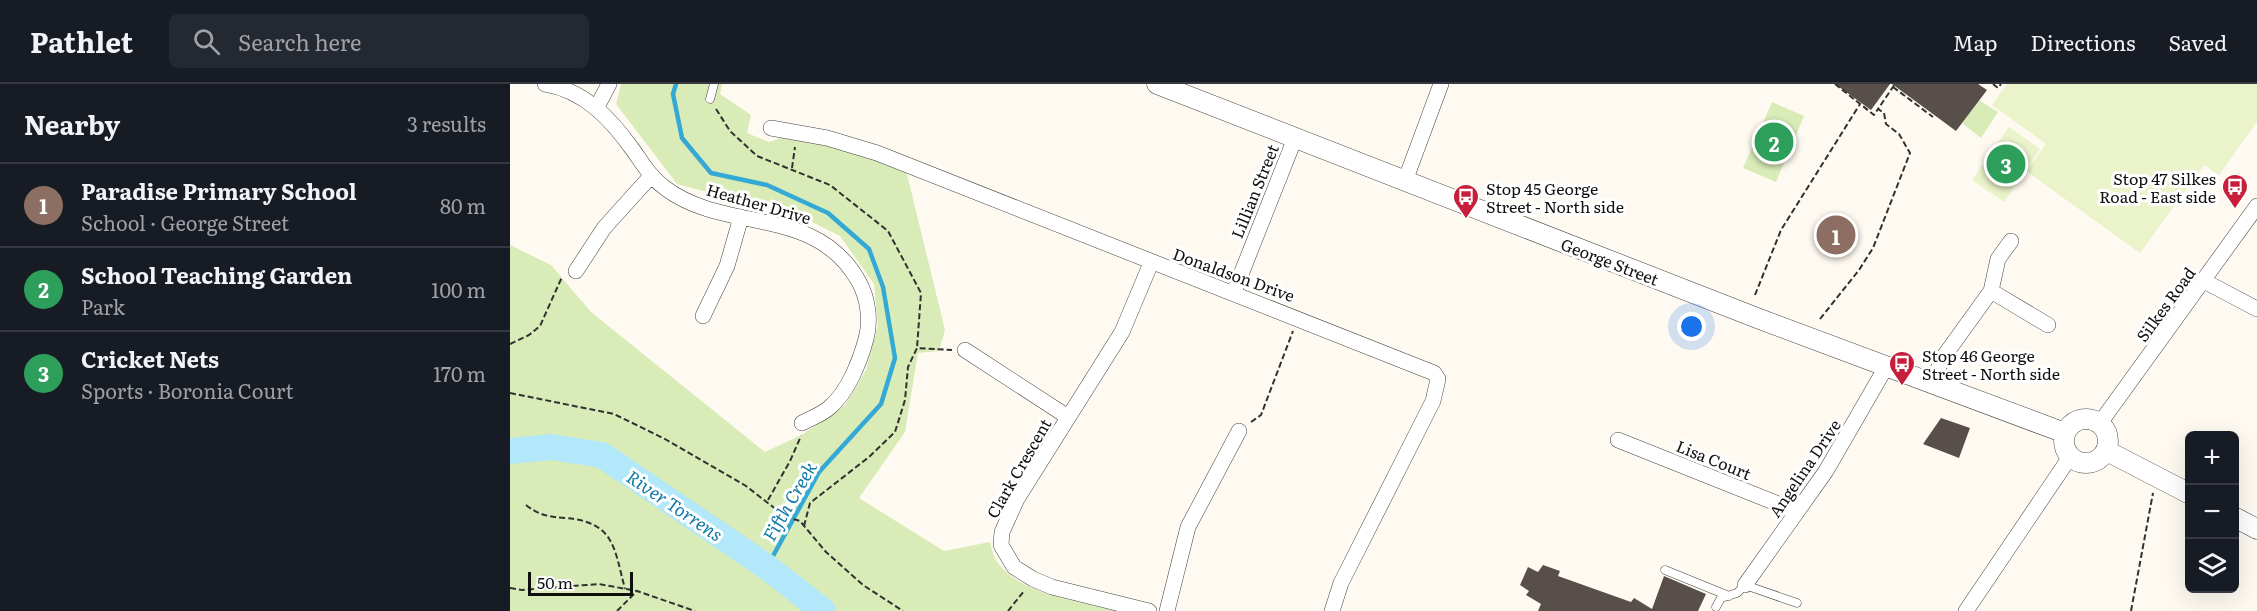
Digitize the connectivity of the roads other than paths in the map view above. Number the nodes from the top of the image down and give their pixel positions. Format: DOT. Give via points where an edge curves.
graph roads {
  1 [pos="545,84"];
  2 [pos="609,84"];
  3 [pos="714,84"];
  4 [pos="1157,84"];
  5 [pos="1441,84"];
  6 [pos="710,99"];
  7 [pos="597,107"];
  8 [pos="771,128"];
  9 [pos="1295,138"];
  10 [pos="651,176"];
  11 [pos="1405,181"];
  12 [pos="2257,206"];
  13 [pos="741,217"];
  14 [pos="2011,241"];
  15 [pos="1152,262"];
  16 [pos="576,271"];
  17 [pos="2204,281"];
  18 [pos="1991,291"];
  19 [pos="1234,292"];
  20 [pos="2257,309"];
  21 [pos="703,316"];
  22 [pos="2048,325"];
  23 [pos="966,351"];
  24 [pos="1886,367"];
  25 [pos="1932,384"];
  26 [pos="1068,417"];
  27 [pos="805,421"];
  28 [pos="2100,423"];
  29 [pos="1239,431"];
  30 [pos="2065,433"];
  31 [pos="1618,440"];
  32 [pos="2107,451"];
  33 [pos="2070,457"];
  34 [pos="2185,491"];
  35 [pos="1797,511"];
  36 [pos="2239,519"];
  37 [pos="2257,529"];
  38 [pos="1665,570"];
  39 [pos="1745,585"];
  40 [pos="1729,596"];
  41 [pos="1797,603"];
  42 [pos="1716,607"];
  43 [pos="1149,611"];
  44 [pos="1167,611"];
  45 [pos="1332,611"];
  46 [pos="1966,611"];
  1 -- 7 [label="street, Heather Drive"];
  2 -- 7 [label="street"];
  3 -- 6 [label="lane"];
  4 -- 9 [label="street, George Street"];
  5 -- 11 [label="street"];
  7 -- 10 [label="street, Heather Drive"];
  8 -- 15 [label="street, Donaldson Drive" via="827,138 877,153"];
  9 -- 11 [label="street, George Street"];
  9 -- 19 [label="street, Lillian Street"];
  10 -- 13 [label="street, Heather Drive" via="666,189 694,203"];
  10 -- 16 [label="street" via="610,220"];
  11 -- 24 [label="street, George Street"];
  12 -- 17 [label="street, Silkes Road"];
  13 -- 21 [label="street" via="727,266"];
  13 -- 27 [label="street, Heather Drive" via="785,227 822,242 838,253 862,287 869,321 860,357 830,407"];
  14 -- 18 [label="street" via="1998,259"];
  15 -- 19 [label="street, Donaldson Drive"];
  15 -- 26 [label="street, Clark Crescent" via="1122,332"];
  17 -- 20 [label="street"];
  17 -- 28 [label="street, Silkes Road"];
  18 -- 22 [label="street"];
  18 -- 25 [label="street" via="1942,359"];
  19 -- 45 [label="street, Donaldson Drive" via="1419,365 1438,379 1433,401 1341,583"];
  23 -- 26 [label="street"];
  24 -- 25 [label="street, George Street"];
  24 -- 35 [label="street, Angelina Drive" via="1847,437"];
  25 -- 30 [label="street, George Street"];
  26 -- 43 [label="street, Clark Crescent" via="1017,499 1002,532 1001,545 1006,557 1014,567 1052,587"];
  28 -- 30 [label="street" via="2081,419"];
  28 -- 32 [label="street" via="2108,435"];
  29 -- 44 [label="street" via="1188,527"];
  30 -- 33 [label="street" via="2065,448"];
  31 -- 35 [label="street, Lisa Court"];
  32 -- 33 [label="street" via="2094,462 2079,462"];
  32 -- 34 [label="street"];
  33 -- 46 [label="street"];
  35 -- 39 [label="street, Angelina Drive"];
  36 -- 37 [label="street"];
  38 -- 40 [label="lane"];
  39 -- 40 [label="lane"];
  39 -- 41 [label="lane"];
  40 -- 42 [label="lane" via="1721,598"];
}
